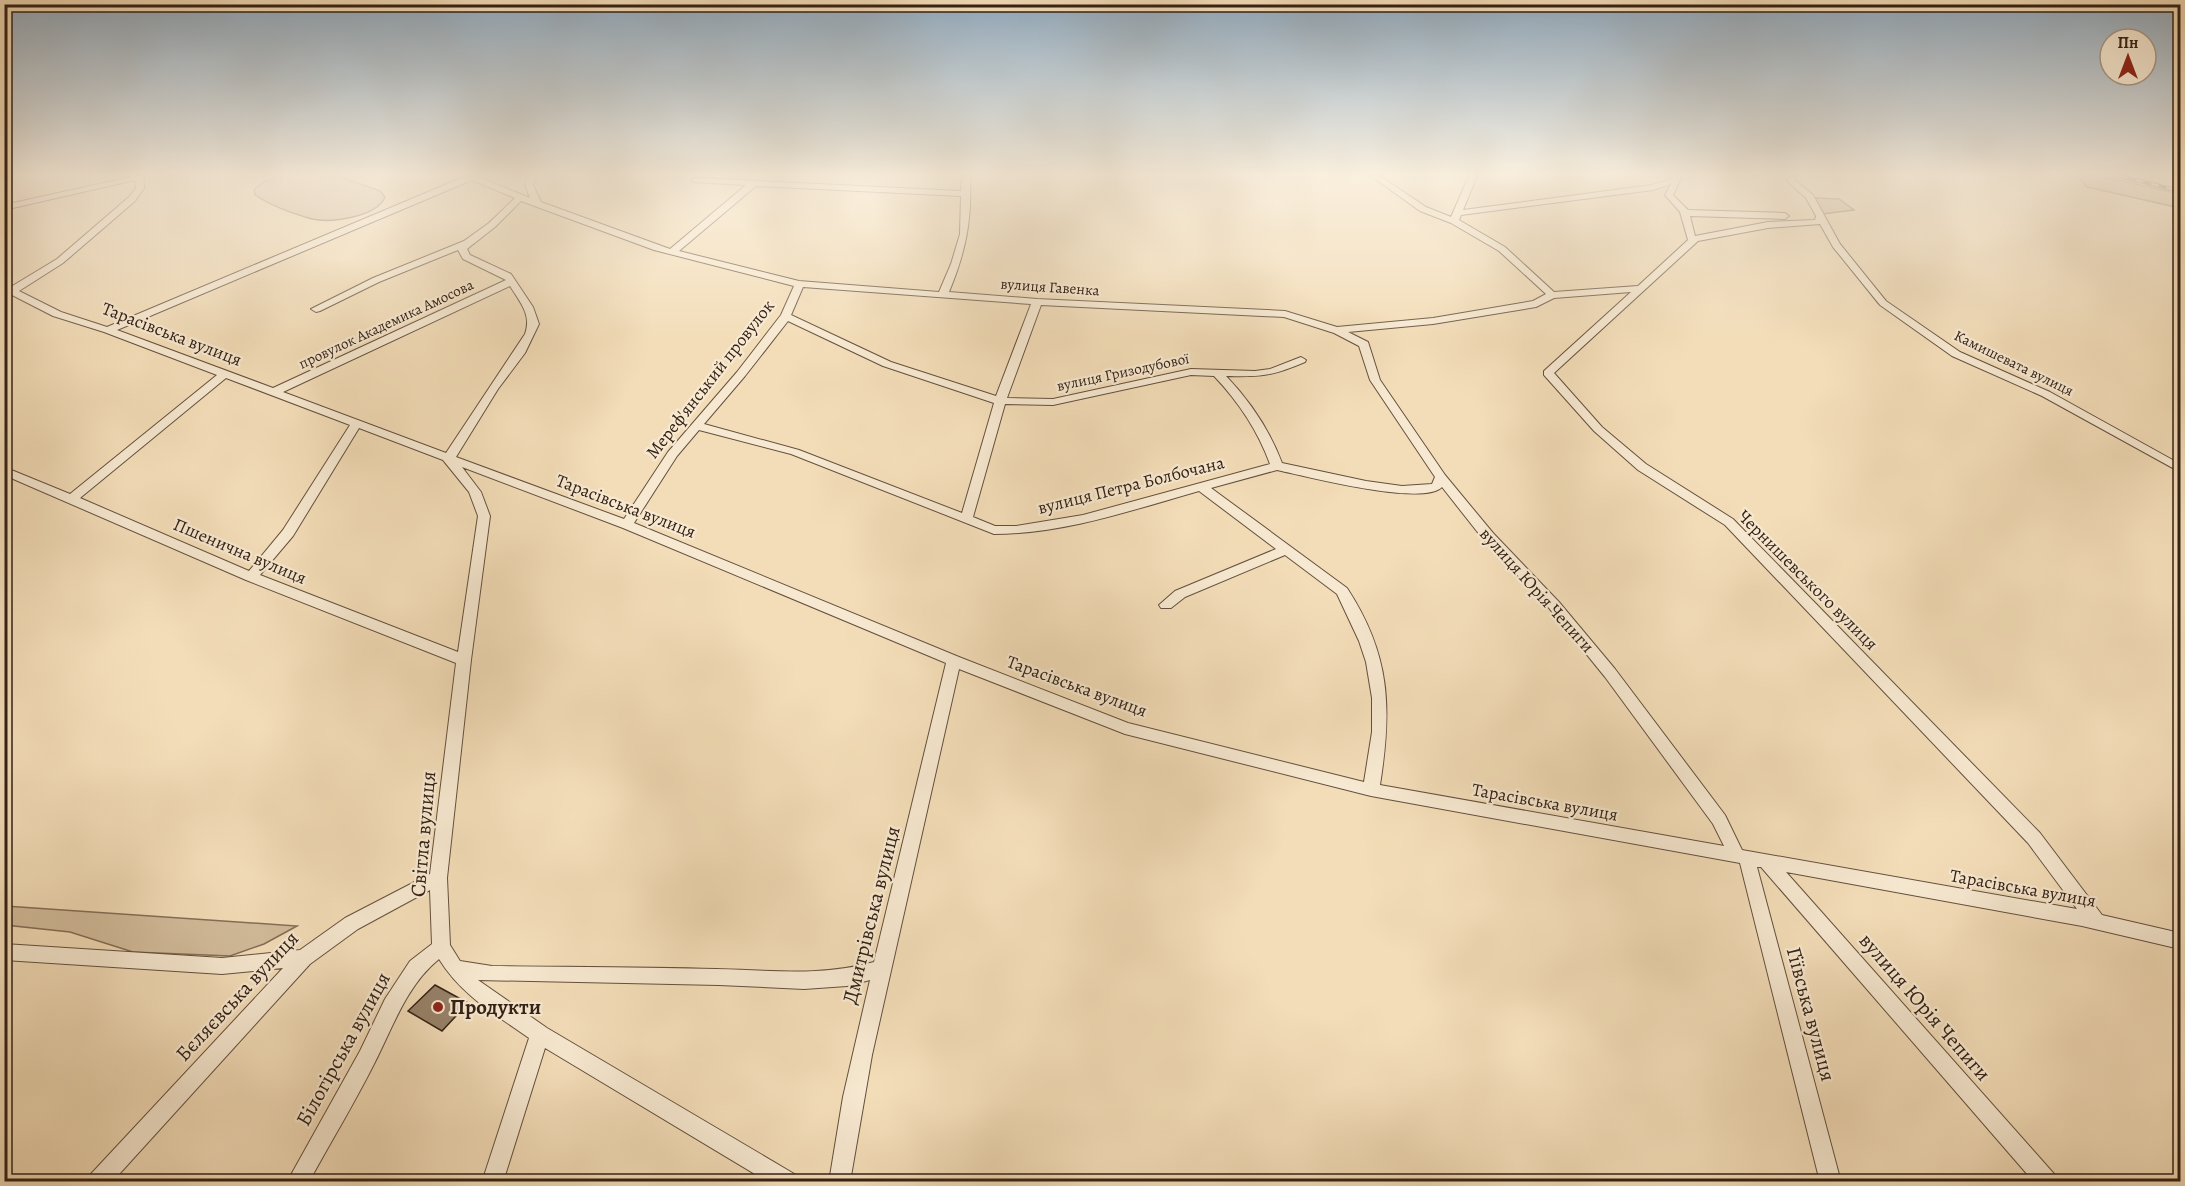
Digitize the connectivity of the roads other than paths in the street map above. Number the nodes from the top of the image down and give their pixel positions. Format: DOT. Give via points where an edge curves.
graph roads {
  1 [pos="94,231"];
  2 [pos="341,231"];
  3 [pos="483,231"];
  4 [pos="614,231"];
  5 [pos="697,231"];
  6 [pos="964,231"];
  7 [pos="1477,231"];
  8 [pos="1687,231"];
  9 [pos="1728,231"];
  10 [pos="1828,231"];
  11 [pos="1693,241"];
  12 [pos="466,243"];
  13 [pos="672,252"];
  14 [pos="512,281"];
  15 [pos="799,284"];
  16 [pos="1638,289"];
  17 [pos="8,293"];
  18 [pos="943,294"];
  19 [pos="1552,295"];
  20 [pos="1037,302"];
  21 [pos="316,309"];
  22 [pos="786,316"];
  23 [pos="108,330"];
  24 [pos="1336,330"];
  25 [pos="1301,360"];
  26 [pos="1215,372"];
  27 [pos="224,375"];
  28 [pos="272,393"];
  29 [pos="1000,401"];
  30 [pos="356,424"];
  31 [pos="695,425"];
  32 [pos="448,459"];
  33 [pos="1277,466"];
  34 [pos="2181,469"];
  35 [pos="4,470"];
  36 [pos="1441,477"];
  37 [pos="1200,486"];
  38 [pos="72,499"];
  39 [pos="966,520"];
  40 [pos="627,525"];
  41 [pos="1285,550"];
  42 [pos="251,577"];
  43 [pos="1166,604"];
  44 [pos="464,660"];
  45 [pos="954,661"];
  46 [pos="1371,790"];
  47 [pos="1742,858"];
  48 [pos="1767,862"];
  49 [pos="438,878"];
  50 [pos="2096,921"];
  51 [pos="2181,941"];
  52 [pos="441,948"];
  53 [pos="4,952"];
  54 [pos="304,958"];
  55 [pos="882,968"];
  56 [pos="455,969"];
  57 [pos="540,1034"];
  58 [pos="98,1182"];
  59 [pos="297,1182"];
  60 [pos="492,1182"];
  61 [pos="789,1182"];
  62 [pos="839,1182"];
  63 [pos="1831,1182"];
  64 [pos="2048,1182"];
  1 -- 17 [label="street" via="60,261"];
  2 -- 23 [label="street"];
  3 -- 12 [label="street"];
  4 -- 13 [label="street, вулиця Гавенка"];
  5 -- 13 [label="street"];
  6 -- 18 [label="street"];
  7 -- 19 [label="street"];
  8 -- 11 [label="street"];
  9 -- 11 [label="street, Чернишевського вулиця"];
  10 -- 34 [label="street, Камишевата вулиця" via="1883,303 1956,354 2046,394"];
  11 -- 16 [label="street, Чернишевського вулиця"];
  12 -- 14 [label="street" via="462,249 466,257 498,270"];
  12 -- 21 [label="street"];
  13 -- 15 [label="street, вулиця Гавенка"];
  14 -- 28 [label="street, провулок Академика Амосова"];
  14 -- 32 [label="street" via="533,318 532,331"];
  15 -- 18 [label="street, вулиця Гавенка"];
  15 -- 22 [label="street, Мереф'янський провулок"];
  16 -- 19 [label="street, вулиця Гавенка"];
  16 -- 50 [label="street, Чернишевського вулиця" via="1548,373 1598,429 1642,467 1729,522 2034,838"];
  17 -- 23 [label="street, Тарасівська вулиця"];
  18 -- 20 [label="street, вулиця Гавенка"];
  19 -- 24 [label="street, вулиця Гавенка" via="1536,304 1454,318"];
  20 -- 24 [label="street, вулиця Гавенка" via="1285,314"];
  20 -- 29 [label="street"];
  22 -- 29 [label="street, вулиця Гризодубової" via="887,364"];
  22 -- 31 [label="street, Мереф'янський провулок"];
  23 -- 27 [label="street, Тарасівська вулиця"];
  24 -- 36 [label="street, вулиця Юрія Чепиги" via="1364,344 1375,380"];
  25 -- 26 [label="street, вулиця Гризодубової" via="1272,372"];
  26 -- 29 [label="street, вулиця Гризодубової" via="1191,372 1053,402"];
  26 -- 33 [label="street" via="1233,390 1269,445"];
  27 -- 28 [label="street, Тарасівська вулиця"];
  27 -- 38 [label="street"];
  28 -- 30 [label="street, Тарасівська вулиця"];
  29 -- 39 [label="street"];
  30 -- 32 [label="street, Тарасівська вулиця"];
  30 -- 42 [label="street" via="288,533"];
  31 -- 39 [label="street, вулиця Петра Болбочана" via="795,452"];
  31 -- 40 [label="street, Мереф'янський провулок"];
  32 -- 40 [label="street, Тарасівська вулиця"];
  32 -- 44 [label="street, Світла вулиця" via="470,483 484,516"];
  33 -- 36 [label="street, вулиця Петра Болбочана" via="1402,490 1436,487"];
  33 -- 37 [label="street, вулиця Петра Болбочана"];
  35 -- 38 [label="street, Пшенична вулиця"];
  36 -- 47 [label="street, вулиця Юрія Чепиги" via="1616,681 1719,820"];
  37 -- 39 [label="street, вулиця Петра Болбочана" via="1042,527 994,530"];
  37 -- 41 [label="street"];
  38 -- 42 [label="street, Пшенична вулиця"];
  40 -- 45 [label="street, Тарасівська вулиця"];
  41 -- 43 [label="street" via="1180,594"];
  41 -- 46 [label="street" via="1342,591 1375,666 1381,694 1381,727"];
  42 -- 44 [label="street, Пшенична вулиця"];
  44 -- 49 [label="street, Світла вулиця"];
  45 -- 46 [label="street, Тарасівська вулиця" via="1125,728"];
  45 -- 55 [label="street, Дмитрівська вулиця"];
  46 -- 47 [label="street, Тарасівська вулиця"];
  47 -- 48 [label="street, Тарасівська вулиця"];
  47 -- 63 [label="street, Гіївська вулиця"];
  48 -- 50 [label="street, Тарасівська вулиця"];
  48 -- 64 [label="street, вулиця Юрія Чепиги"];
  49 -- 52 [label="street, Світла вулиця"];
  49 -- 54 [label="street, Бєляєвська вулиця" via="377,907 328,937"];
  50 -- 51 [label="street, Тарасівська вулиця"];
  52 -- 56 [label="street"];
  52 -- 59 [label="street, Білогірська вулиця" via="416,966"];
  53 -- 54 [label="street" via="222,966"];
  54 -- 58 [label="street, Бєляєвська вулиця"];
  55 -- 56 [label="street" via="847,978 804,981 492,974"];
  55 -- 62 [label="street, Дмитрівська вулиця" via="852,1102"];
  56 -- 57 [label="street" via="475,990"];
  57 -- 60 [label="street"];
  57 -- 61 [label="street"];
}
